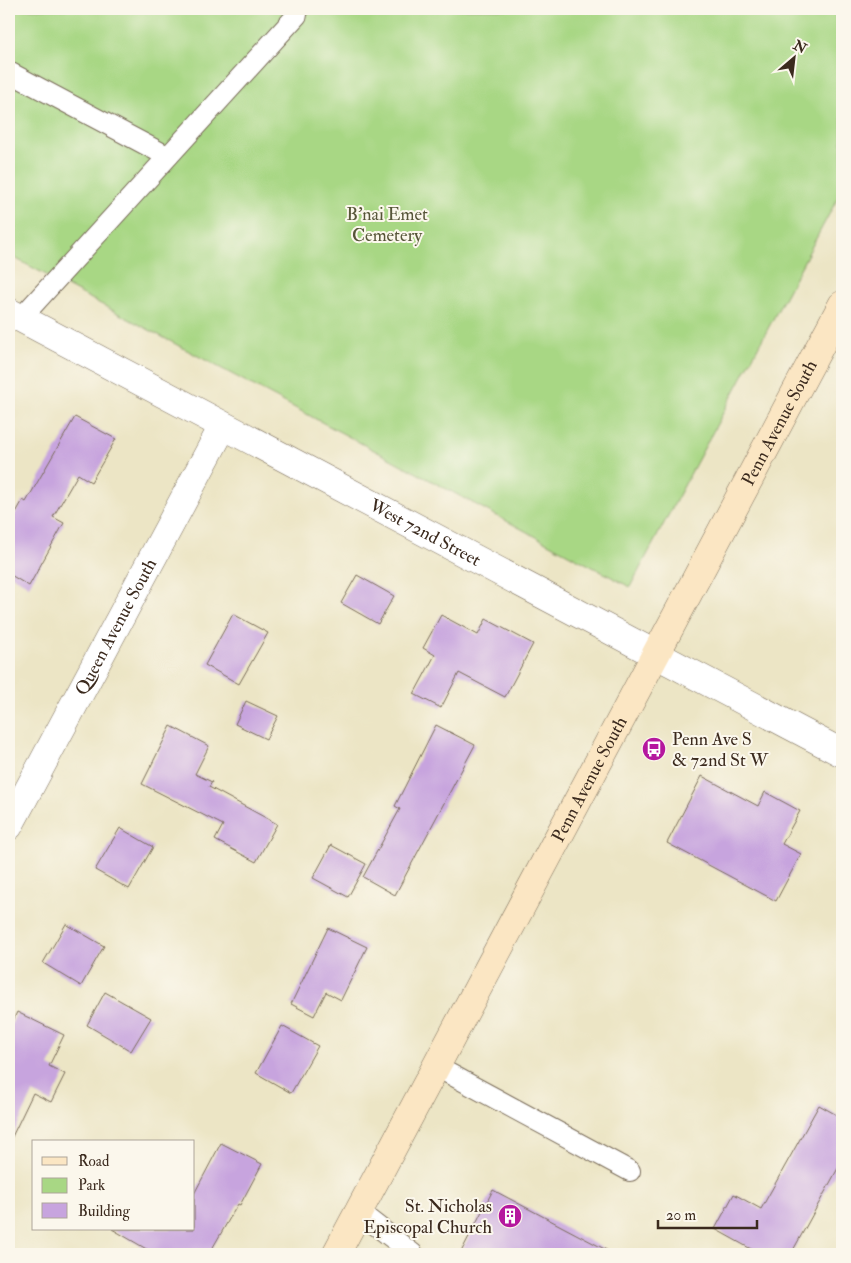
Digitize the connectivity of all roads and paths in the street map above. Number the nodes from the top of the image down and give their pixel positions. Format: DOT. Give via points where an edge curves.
graph roads {
  1 [pos="298,15"];
  2 [pos="9,72"];
  3 [pos="167,156"];
  4 [pos="842,305"];
  5 [pos="15,315"];
  6 [pos="223,426"];
  7 [pos="657,653"];
  8 [pos="842,753"];
  9 [pos="9,826"];
  10 [pos="437,1066"];
  11 [pos="630,1170"];
  12 [pos="359,1212"];
  13 [pos="336,1254"];
  14 [pos="413,1254"];
  1 -- 3 [label="lane"];
  2 -- 3 [label="lane"];
  3 -- 5 [label="lane"];
  4 -- 7 [label="main road, Penn Avenue South"];
  5 -- 6 [label="street, West 72nd Street"];
  6 -- 7 [label="street, West 72nd Street"];
  6 -- 9 [label="street, Queen Avenue South"];
  7 -- 8 [label="street, West 72nd Street"];
  7 -- 10 [label="main road, Penn Avenue South"];
  10 -- 11 [label="lane"];
  10 -- 12 [label="main road, Penn Avenue South"];
  12 -- 13 [label="main road, Penn Avenue South"];
  12 -- 14 [label="lane"];
}
